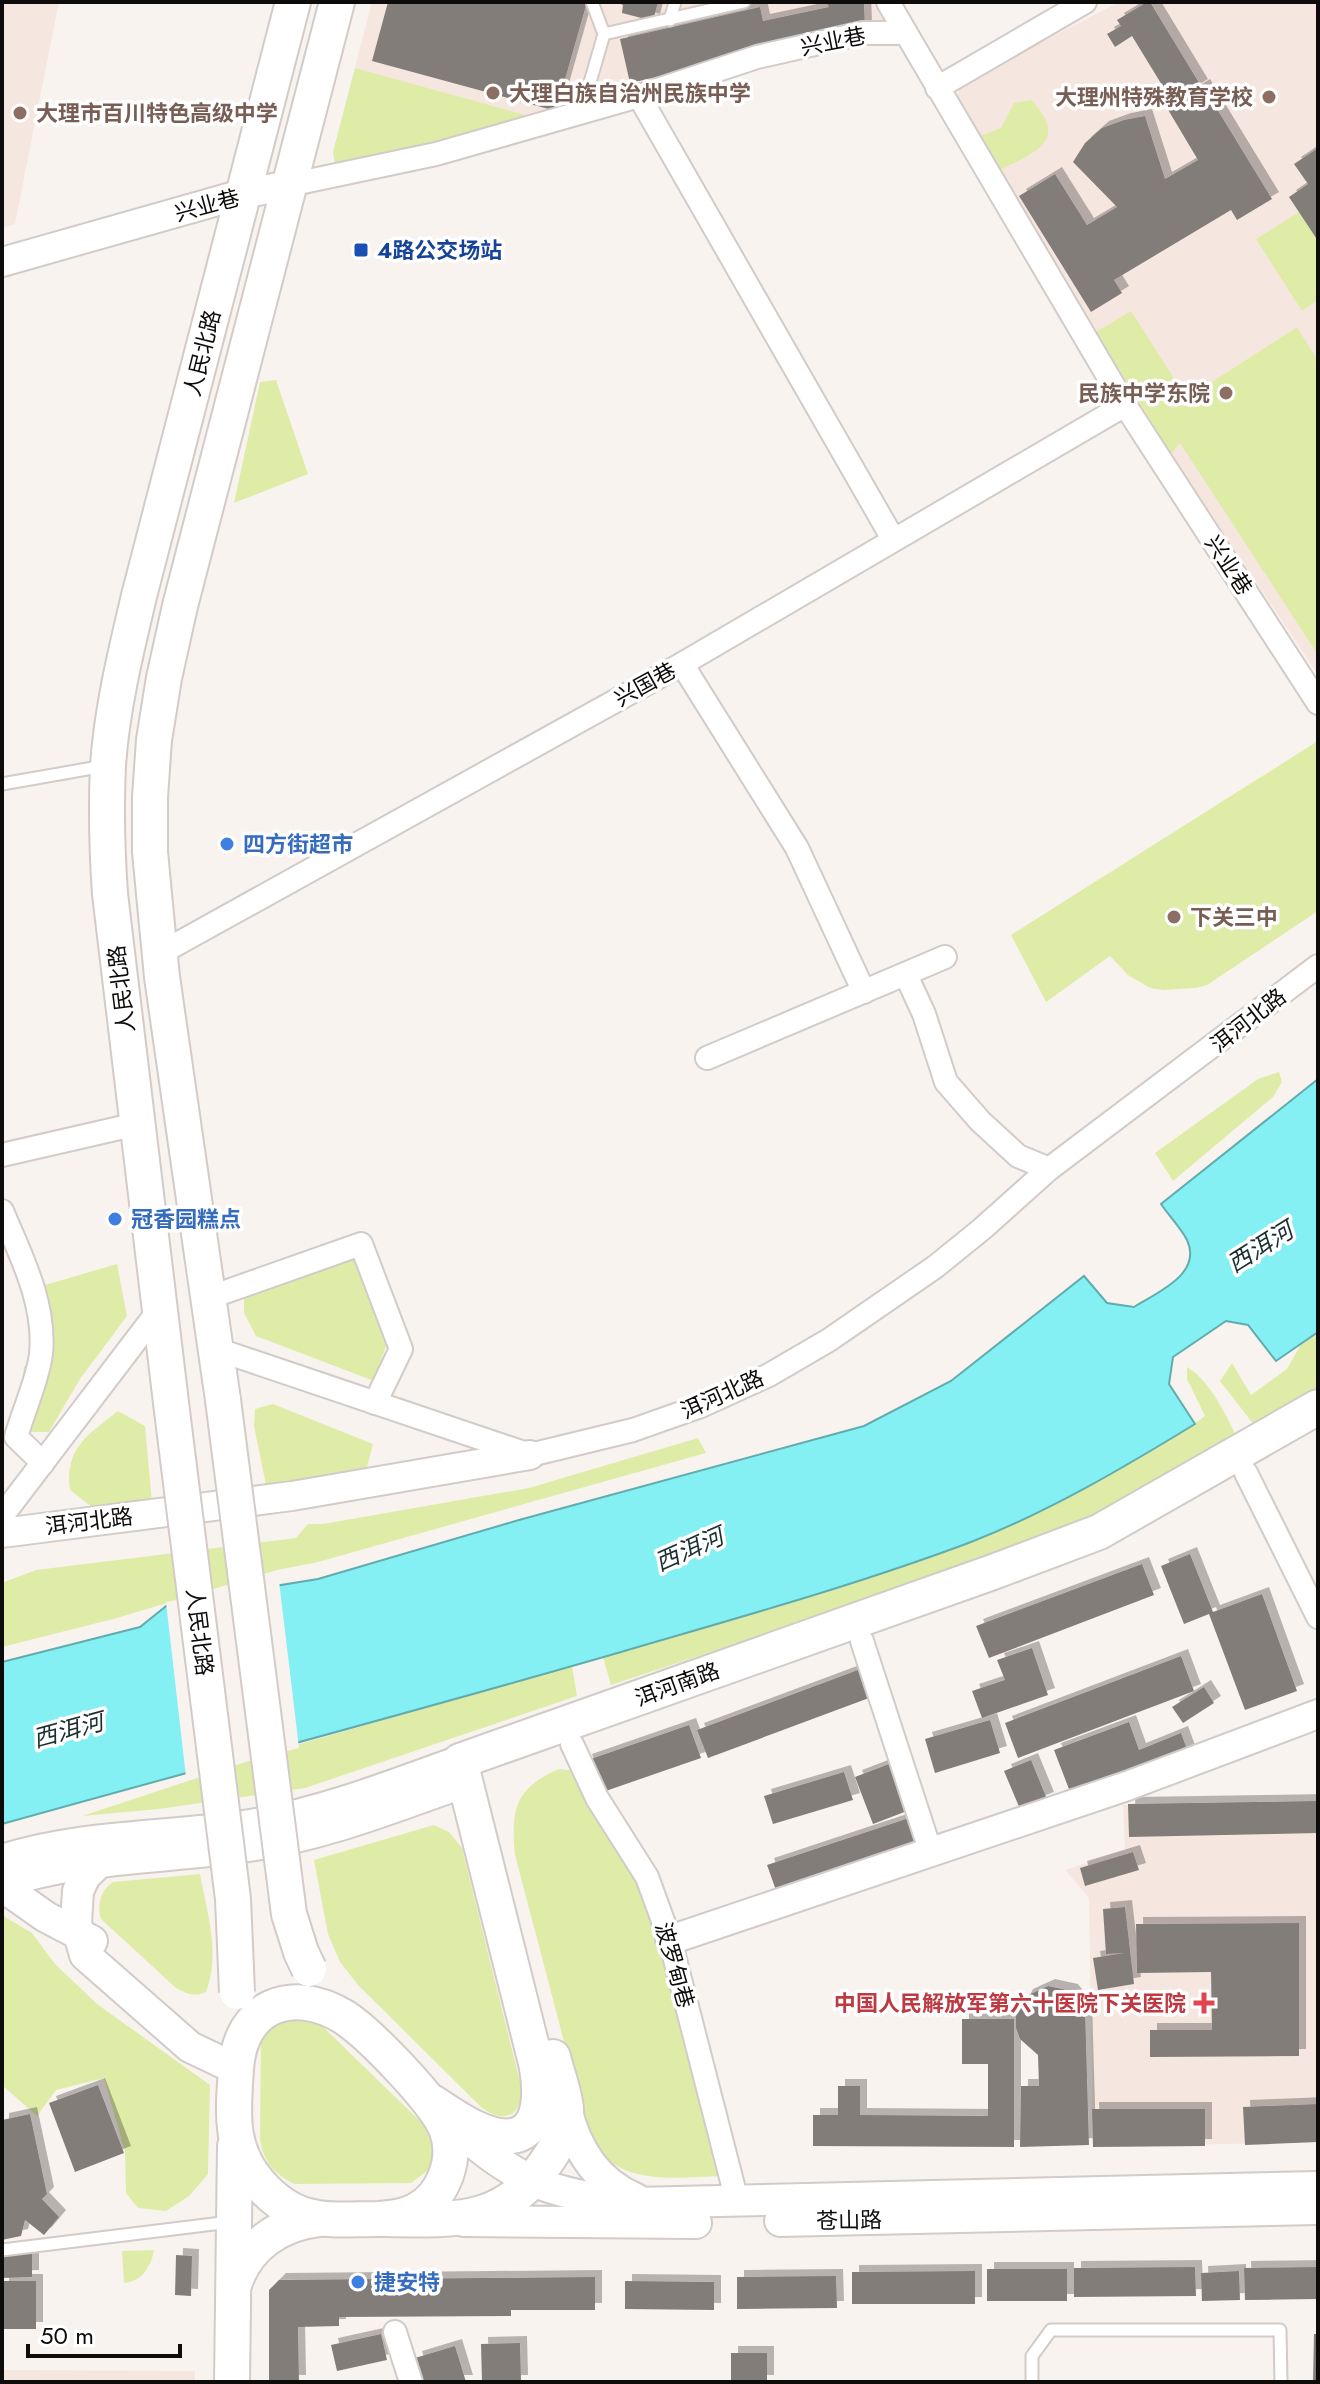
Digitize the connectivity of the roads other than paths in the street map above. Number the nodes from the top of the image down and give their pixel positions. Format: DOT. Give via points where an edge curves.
graph roads {
  1 [pos="293,2"];
  2 [pos="337,2"];
  3 [pos="592,2"];
  4 [pos="675,2"];
  5 [pos="744,2"];
  6 [pos="888,2"];
  7 [pos="1085,2"];
  8 [pos="670,20"];
  9 [pos="906,33"];
  10 [pos="604,34"];
  11 [pos="937,88"];
  12 [pos="639,96"];
  13 [pos="584,103"];
  14 [pos="289,185"];
  15 [pos="242,194"];
  16 [pos="2,262"];
  17 [pos="1125,405"];
  18 [pos="893,539"];
  19 [pos="682,664"];
  20 [pos="1318,703"];
  21 [pos="108,765"];
  22 [pos="2,784"];
  23 [pos="159,954"];
  24 [pos="945,957"];
  25 [pos="1318,966"];
  26 [pos="906,975"];
  27 [pos="864,992"];
  28 [pos="707,1058"];
  29 [pos="137,1124"];
  30 [pos="2,1155"];
  31 [pos="1049,1169"];
  32 [pos="2,1211"];
  33 [pos="208,1298"];
  34 [pos="159,1310"];
  35 [pos="216,1349"];
  36 [pos="375,1403"];
  37 [pos="1318,1407"];
  38 [pos="1318,1432"];
  39 [pos="530,1455"];
  40 [pos="43,1463"];
  41 [pos="1246,1473"];
  42 [pos="2,1516"];
  43 [pos="31,1528"];
  44 [pos="2,1533"];
  45 [pos="2,1548"];
  46 [pos="1318,1617"];
  47 [pos="862,1641"];
  48 [pos="1318,1714"];
  49 [pos="572,1744"];
  50 [pos="472,1769"];
  51 [pos="127,1838"];
  52 [pos="931,1853"];
  53 [pos="2,1860"];
  54 [pos="100,1862"];
  55 [pos="2,1884"];
  56 [pos="78,1936"];
  57 [pos="670,1940"];
  58 [pos="357,2027"];
  59 [pos="236,2069"];
  60 [pos="432,2102"];
  61 [pos="566,2108"];
  62 [pos="235,2144"];
  63 [pos="531,2181"];
  64 [pos="1318,2187"];
  65 [pos="737,2201"];
  66 [pos="665,2203"];
  67 [pos="1318,2209"];
  68 [pos="319,2219"];
  69 [pos="380,2219"];
  70 [pos="450,2220"];
  71 [pos="235,2221"];
  72 [pos="2,2250"];
  73 [pos="233,2294"];
  74 [pos="395,2332"];
  75 [pos="232,2382"];
  76 [pos="411,2382"];
  77 [pos="1032,2382"];
  78 [pos="1281,2382"];
  1 -- 15 [label="main road, 人民北路"];
  2 -- 14 [label="main road, 人民北路"];
  3 -- 10 [label="lane"];
  4 -- 8 [label="lane"];
  5 -- 8 [label="lane"];
  6 -- 9 [label="street"];
  7 -- 11 [label="street"];
  8 -- 10 [label="lane"];
  9 -- 11 [label="street, 兴业巷"];
  9 -- 12 [label="street, 兴业巷" via="863,33 757,57"];
  10 -- 13 [label="lane"];
  11 -- 17 [label="street, 兴业巷"];
  12 -- 14 [label="street, 兴业巷" via="436,154"];
  12 -- 18 [label="street"];
  14 -- 15 [label="street, 兴业巷"];
  14 -- 23 [label="main road, 人民北路" via="180,606 159,710 150,834"];
  15 -- 16 [label="street, 兴业巷"];
  15 -- 21 [label="main road, 人民北路" via="135,609"];
  17 -- 18 [label="street, 兴国巷"];
  17 -- 20 [label="street, 兴业巷"];
  18 -- 19 [label="street, 兴国巷"];
  19 -- 23 [label="street, 兴国巷"];
  19 -- 27 [label="street" via="797,848"];
  21 -- 22 [label="lane"];
  21 -- 29 [label="main road, 人民北路" via="110,894"];
  23 -- 33 [label="main road, 人民北路"];
  24 -- 26 [label="street"];
  25 -- 31 [label="street, 洱河北路"];
  26 -- 27 [label="street"];
  26 -- 31 [label="street" via="946,1082 1018,1156"];
  27 -- 28 [label="street"];
  29 -- 30 [label="street"];
  29 -- 34 [label="main road, 人民北路"];
  31 -- 39 [label="street, 洱河北路" via="935,1267 769,1375 633,1430"];
  32 -- 40 [label="street" via="40,1316 41,1355 16,1437"];
  33 -- 35 [label="main road, 人民北路"];
  33 -- 36 [label="street" via="361,1244 401,1349"];
  34 -- 40 [label="street"];
  34 -- 59 [label="main road, 人民北路, bridge" via="234,1910"];
  35 -- 36 [label="street"];
  35 -- 58 [label="main road, 人民北路, bridge" via="287,1901 309,1969"];
  36 -- 39 [label="street"];
  37 -- 50 [label="main road, 洱河南路" via="1099,1532"];
  38 -- 41 [label="main road, 洱河南路"];
  39 -- 43 [label="street, 洱河北路" via="292,1496"];
  40 -- 42 [label="street"];
  41 -- 46 [label="street"];
  41 -- 47 [label="main road, 洱河南路" via="1108,1551"];
  43 -- 44 [label="street, 洱河北路"];
  43 -- 45 [label="street"];
  47 -- 49 [label="main road, 洱河南路"];
  47 -- 52 [label="street"];
  48 -- 52 [label="street"];
  49 -- 50 [label="main road, 洱河南路"];
  49 -- 57 [label="street, 波罗甸巷" via="597,1798 647,1877"];
  50 -- 51 [label="main road, 洱河南路" via="307,1813"];
  50 -- 54 [label="main road, 洱河南路" via="343,1825 283,1840"];
  50 -- 60 [label="main road" via="536,2063 540,2103 531,2126 507,2135 475,2128"];
  50 -- 61 [label="main road"];
  51 -- 53 [label="main road, 洱河南路"];
  51 -- 54 [label="main road"];
  52 -- 57 [label="street"];
  54 -- 55 [label="main road, 洱河南路"];
  54 -- 56 [label="main road" via="78,1891"];
  55 -- 56 [label="main road"];
  56 -- 59 [label="main road" via="85,1955 190,2047"];
  57 -- 65 [label="street, 波罗甸巷"];
  58 -- 59 [label="main road" via="321,2007 272,2007 246,2027"];
  58 -- 60 [label="main road"];
  59 -- 62 [label="main road"];
  60 -- 63 [label="main road" via="484,2152"];
  60 -- 69 [label="main road" via="449,2142 444,2180 418,2210"];
  61 -- 63 [label="main road" via="554,2150"];
  61 -- 66 [label="main road" via="579,2146 602,2178 637,2199"];
  62 -- 68 [label="main road" via="272,2197 301,2216"];
  62 -- 71 [label="main road"];
  63 -- 66 [label="main road" via="580,2196"];
  63 -- 70 [label="main road" via="498,2207"];
  64 -- 65 [label="main road, 苍山路"];
  65 -- 66 [label="main road, 苍山路"];
  67 -- 70 [label="main road, 苍山路" via="671,2224"];
  68 -- 69 [label="main road"];
  68 -- 73 [label="main road" via="288,2225 264,2240 241,2270"];
  69 -- 70 [label="main road, 苍山路"];
  71 -- 72 [label="lane"];
  71 -- 73 [label="main road"];
  73 -- 75 [label="main road"];
  74 -- 76 [label="street"];
  77 -- 78 [label="lane" via="1032,2356 1051,2330 1280,2330"];
}
